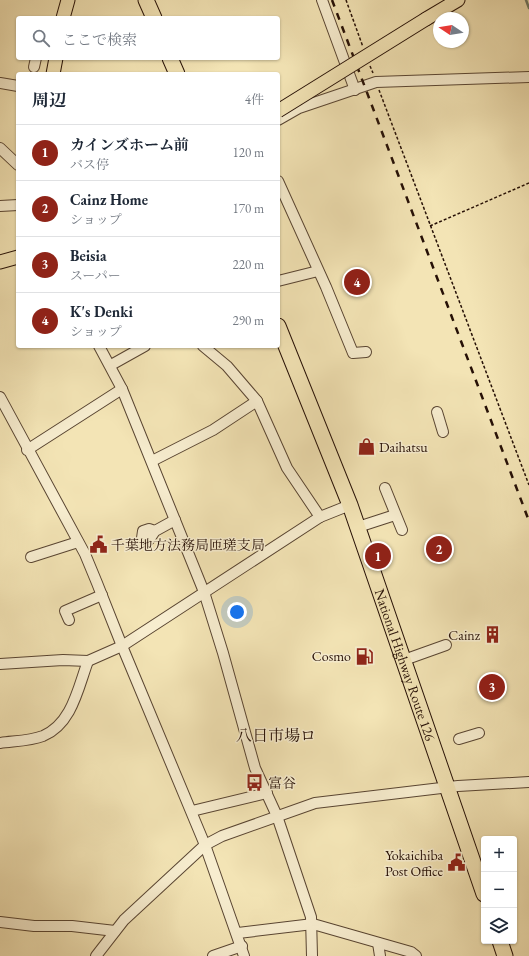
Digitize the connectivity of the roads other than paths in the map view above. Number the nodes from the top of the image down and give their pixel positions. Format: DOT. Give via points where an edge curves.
graph roads {
  1 [pos="68,0"];
  2 [pos="146,0"];
  3 [pos="322,0"];
  4 [pos="458,0"];
  5 [pos="64,16"];
  6 [pos="153,16"];
  7 [pos="56,60"];
  8 [pos="171,60"];
  9 [pos="53,72"];
  10 [pos="176,72"];
  11 [pos="529,77"];
  12 [pos="0,83"];
  13 [pos="16,86"];
  14 [pos="355,90"];
  15 [pos="280,110"];
  16 [pos="280,119"];
  17 [pos="0,148"];
  18 [pos="16,163"];
  19 [pos="280,186"];
  20 [pos="16,205"];
  21 [pos="0,206"];
  22 [pos="16,257"];
  23 [pos="0,262"];
  24 [pos="318,271"];
  25 [pos="280,280"];
  26 [pos="280,331"];
  27 [pos="100,348"];
  28 [pos="141,348"];
  29 [pos="205,348"];
  30 [pos="366,352"];
  31 [pos="110,365"];
  32 [pos="122,389"];
  33 [pos="0,397"];
  34 [pos="257,401"];
  35 [pos="437,412"];
  36 [pos="443,432"];
  37 [pos="28,450"];
  38 [pos="152,461"];
  39 [pos="385,488"];
  40 [pos="350,505"];
  41 [pos="396,515"];
  42 [pos="320,516"];
  43 [pos="175,520"];
  44 [pos="358,527"];
  45 [pos="402,530"];
  46 [pos="155,531"];
  47 [pos="78,542"];
  48 [pos="31,557"];
  49 [pos="204,592"];
  50 [pos="102,595"];
  51 [pos="69,620"];
  52 [pos="446,645"];
  53 [pos="122,646"];
  54 [pos="404,660"];
  55 [pos="88,661"];
  56 [pos="0,664"];
  57 [pos="479,733"];
  58 [pos="459,739"];
  59 [pos="0,743"];
  60 [pos="529,782"];
  61 [pos="448,788"];
  62 [pos="267,793"];
  63 [pos="192,811"];
  64 [pos="277,816"];
  65 [pos="205,845"];
  66 [pos="481,885"];
  67 [pos="0,922"];
  68 [pos="313,924"];
  69 [pos="116,931"];
  70 [pos="238,933"];
  71 [pos="378,943"];
  72 [pos="501,944"];
  73 [pos="243,951"];
  74 [pos="96,956"];
  75 [pos="213,956"];
  76 [pos="312,956"];
  77 [pos="380,956"];
  78 [pos="416,956"];
  79 [pos="505,956"];
  1 -- 5 [label="main road"];
  2 -- 6 [label="highway"];
  3 -- 14 [label="street"];
  4 -- 15 [label="main road, bridge"];
  7 -- 9 [label="main road"];
  8 -- 10 [label="highway"];
  11 -- 14 [label="street" via="376,82"];
  12 -- 13 [label="street"];
  14 -- 16 [label="street" via="299,108"];
  17 -- 18 [label="street"];
  19 -- 24 [label="street"];
  20 -- 21 [label="street"];
  22 -- 23 [label="main road"];
  24 -- 25 [label="street"];
  24 -- 30 [label="street" via="353,353"];
  26 -- 40 [label="highway, National Highway Route 126"];
  27 -- 31 [label="street"];
  28 -- 31 [label="street"];
  29 -- 34 [label="street" via="227,366"];
  31 -- 32 [label="street"];
  32 -- 37 [label="street"];
  32 -- 38 [label="street"];
  33 -- 37 [label="street"];
  34 -- 38 [label="street" via="214,430"];
  34 -- 42 [label="street" via="287,468"];
  35 -- 36 [label="street"];
  37 -- 47 [label="street"];
  38 -- 43 [label="street"];
  39 -- 41 [label="street"];
  40 -- 42 [label="street"];
  40 -- 44 [label="highway, National Highway Route 126"];
  41 -- 44 [label="street"];
  41 -- 45 [label="street"];
  42 -- 49 [label="street"];
  43 -- 46 [label="street"];
  43 -- 49 [label="street"];
  44 -- 54 [label="highway, National Highway Route 126"];
  47 -- 48 [label="street"];
  47 -- 50 [label="street"];
  49 -- 53 [label="street"];
  49 -- 62 [label="street" via="255,768"];
  50 -- 51 [label="street" via="65,611"];
  50 -- 53 [label="street"];
  52 -- 54 [label="street"];
  53 -- 55 [label="street"];
  53 -- 63 [label="street"];
  54 -- 61 [label="highway, National Highway Route 126"];
  55 -- 56 [label="street"];
  55 -- 59 [label="street" via="69,713 54,730 42,736"];
  57 -- 58 [label="street"];
  60 -- 61 [label="street"];
  61 -- 64 [label="street" via="315,804"];
  61 -- 66 [label="highway, National Highway Route 126"];
  62 -- 63 [label="street"];
  62 -- 64 [label="street"];
  63 -- 65 [label="street"];
  64 -- 65 [label="street"];
  64 -- 68 [label="street"];
  65 -- 69 [label="street" via="124,920"];
  65 -- 70 [label="street"];
  67 -- 69 [label="street"];
  68 -- 70 [label="street"];
  68 -- 71 [label="street"];
  68 -- 76 [label="street"];
  69 -- 74 [label="street"];
  70 -- 73 [label="street"];
  71 -- 77 [label="street"];
  71 -- 78 [label="street" via="411,952"];
  72 -- 79 [label="highway"];
  73 -- 75 [label="street"];
}
